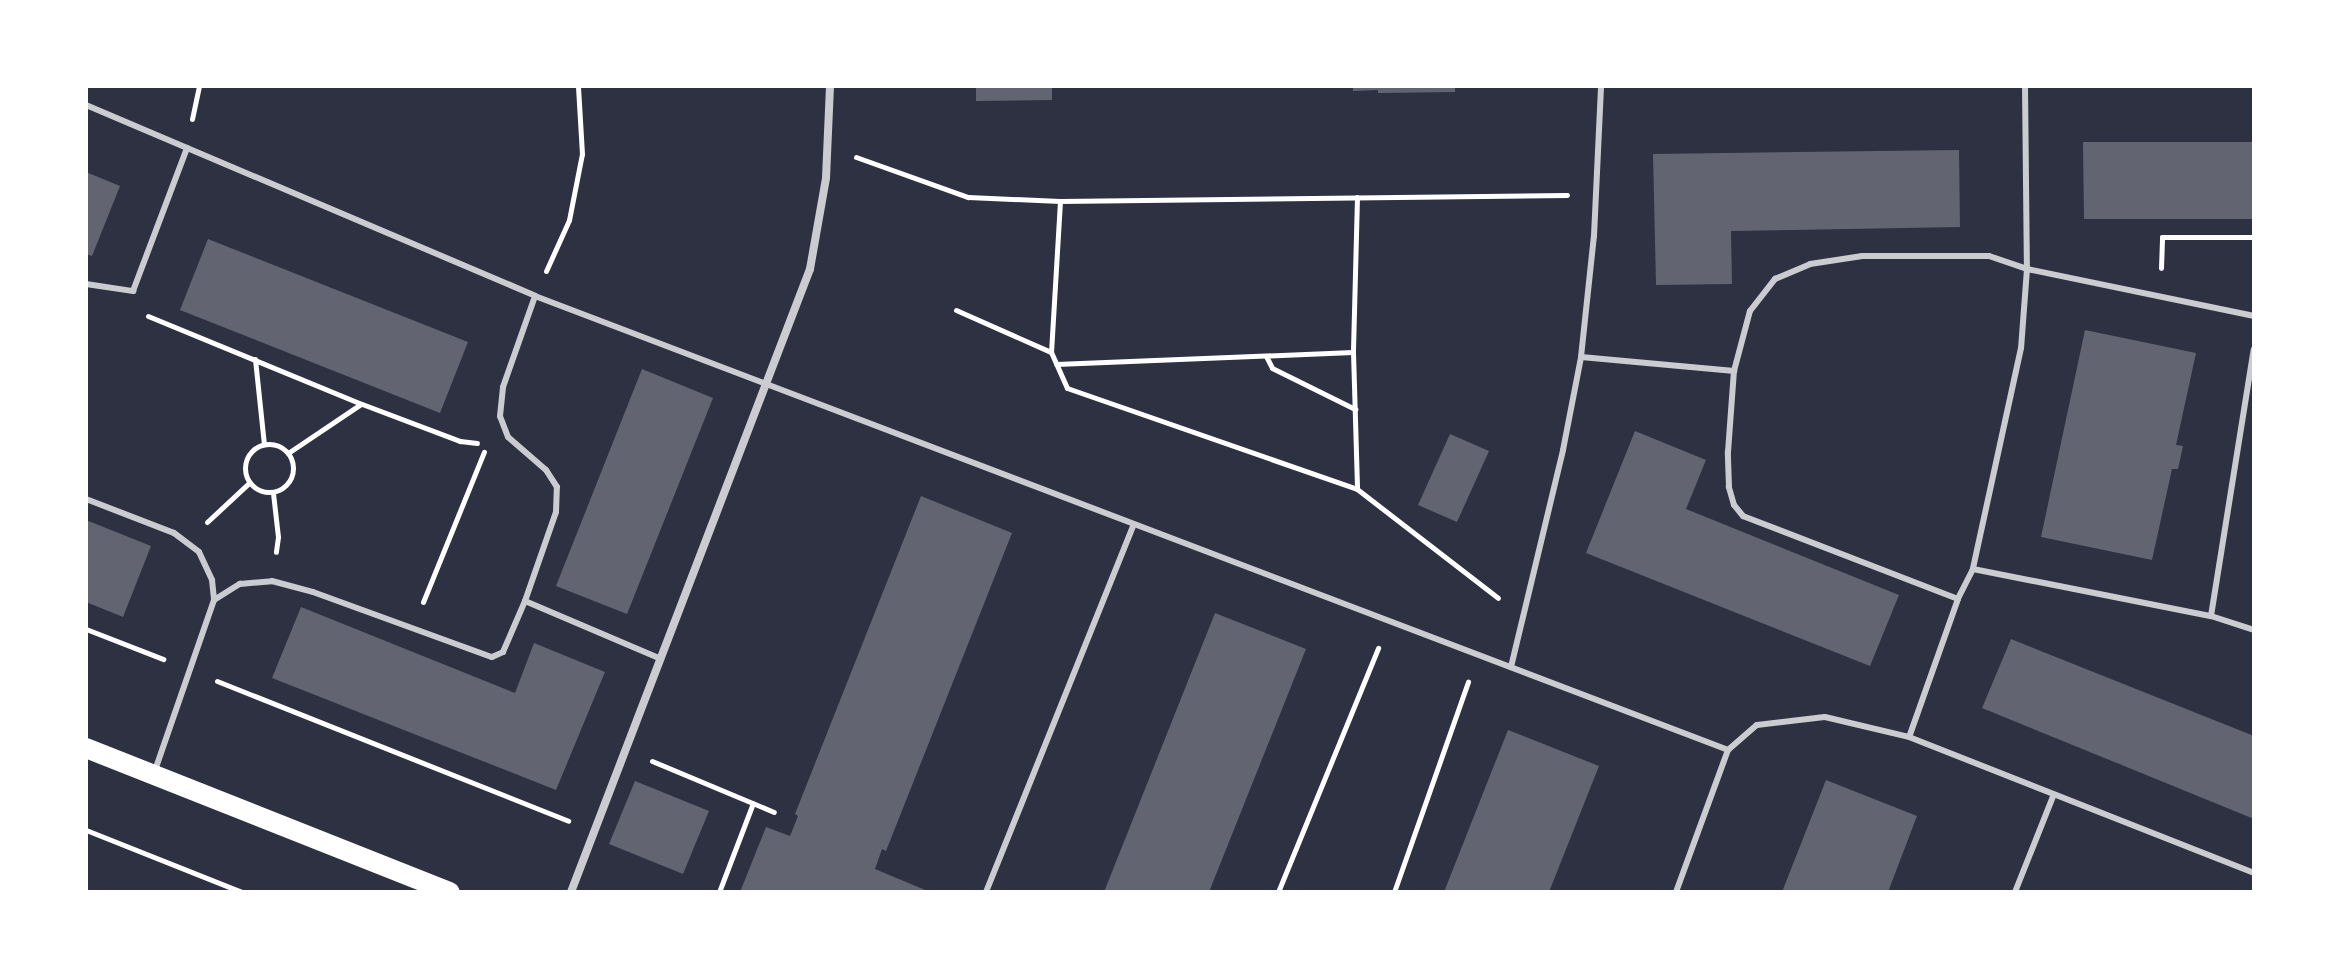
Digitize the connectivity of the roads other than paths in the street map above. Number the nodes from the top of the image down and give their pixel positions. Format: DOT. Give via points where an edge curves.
graph roads {
  1 [pos="830,86"];
  2 [pos="1601,86"];
  3 [pos="2025,86"];
  4 [pos="86,105"];
  5 [pos="187,148"];
  6 [pos="2027,269"];
  7 [pos="86,284"];
  8 [pos="535,296"];
  9 [pos="2254,316"];
  10 [pos="2254,349"];
  11 [pos="1581,357"];
  12 [pos="1734,371"];
  13 [pos="766,385"];
  14 [pos="86,499"];
  15 [pos="1133,526"];
  16 [pos="1973,569"];
  17 [pos="1958,599"];
  18 [pos="214,600"];
  19 [pos="525,601"];
  20 [pos="2211,616"];
  21 [pos="2254,630"];
  22 [pos="661,659"];
  23 [pos="1511,667"];
  24 [pos="1909,737"];
  25 [pos="86,748"];
  26 [pos="1728,750"];
  27 [pos="153,775"];
  28 [pos="2054,794"];
  29 [pos="2254,873"];
  30 [pos="450,892"];
  31 [pos="571,892"];
  32 [pos="986,892"];
  33 [pos="1676,892"];
  34 [pos="2015,892"];
  1 -- 13 [label="street" via="826,178 810,269"];
  2 -- 11 [label="lane"];
  3 -- 6 [label="lane"];
  4 -- 5 [label="lane"];
  5 -- 7 [label="lane" via="133,291"];
  5 -- 8 [label="lane"];
  6 -- 9 [label="lane"];
  6 -- 12 [label="lane" via="1989,256 1862,256 1810,264 1775,279 1750,311"];
  6 -- 16 [label="lane" via="2021,348"];
  8 -- 13 [label="lane"];
  8 -- 19 [label="lane" via="503,387 500,416 508,437 546,470 557,487 556,512"];
  10 -- 20 [label="lane"];
  11 -- 12 [label="lane"];
  11 -- 23 [label="lane"];
  12 -- 17 [label="lane" via="1729,487 1743,516"];
  13 -- 15 [label="lane"];
  13 -- 22 [label="street"];
  14 -- 18 [label="lane" via="174,533 199,552 212,580"];
  15 -- 23 [label="lane"];
  15 -- 32 [label="lane"];
  16 -- 17 [label="lane"];
  16 -- 20 [label="lane"];
  17 -- 24 [label="lane"];
  18 -- 19 [label="lane" via="240,584 272,581 492,657 503,652"];
  18 -- 27 [label="lane"];
  19 -- 22 [label="lane"];
  20 -- 21 [label="lane"];
  22 -- 31 [label="street"];
  23 -- 26 [label="lane"];
  24 -- 26 [label="lane" via="1825,717 1757,725"];
  24 -- 28 [label="lane"];
  25 -- 27 [label="main road"];
  26 -- 33 [label="lane"];
  27 -- 30 [label="main road"];
  28 -- 29 [label="lane"];
  28 -- 34 [label="lane"];
}
